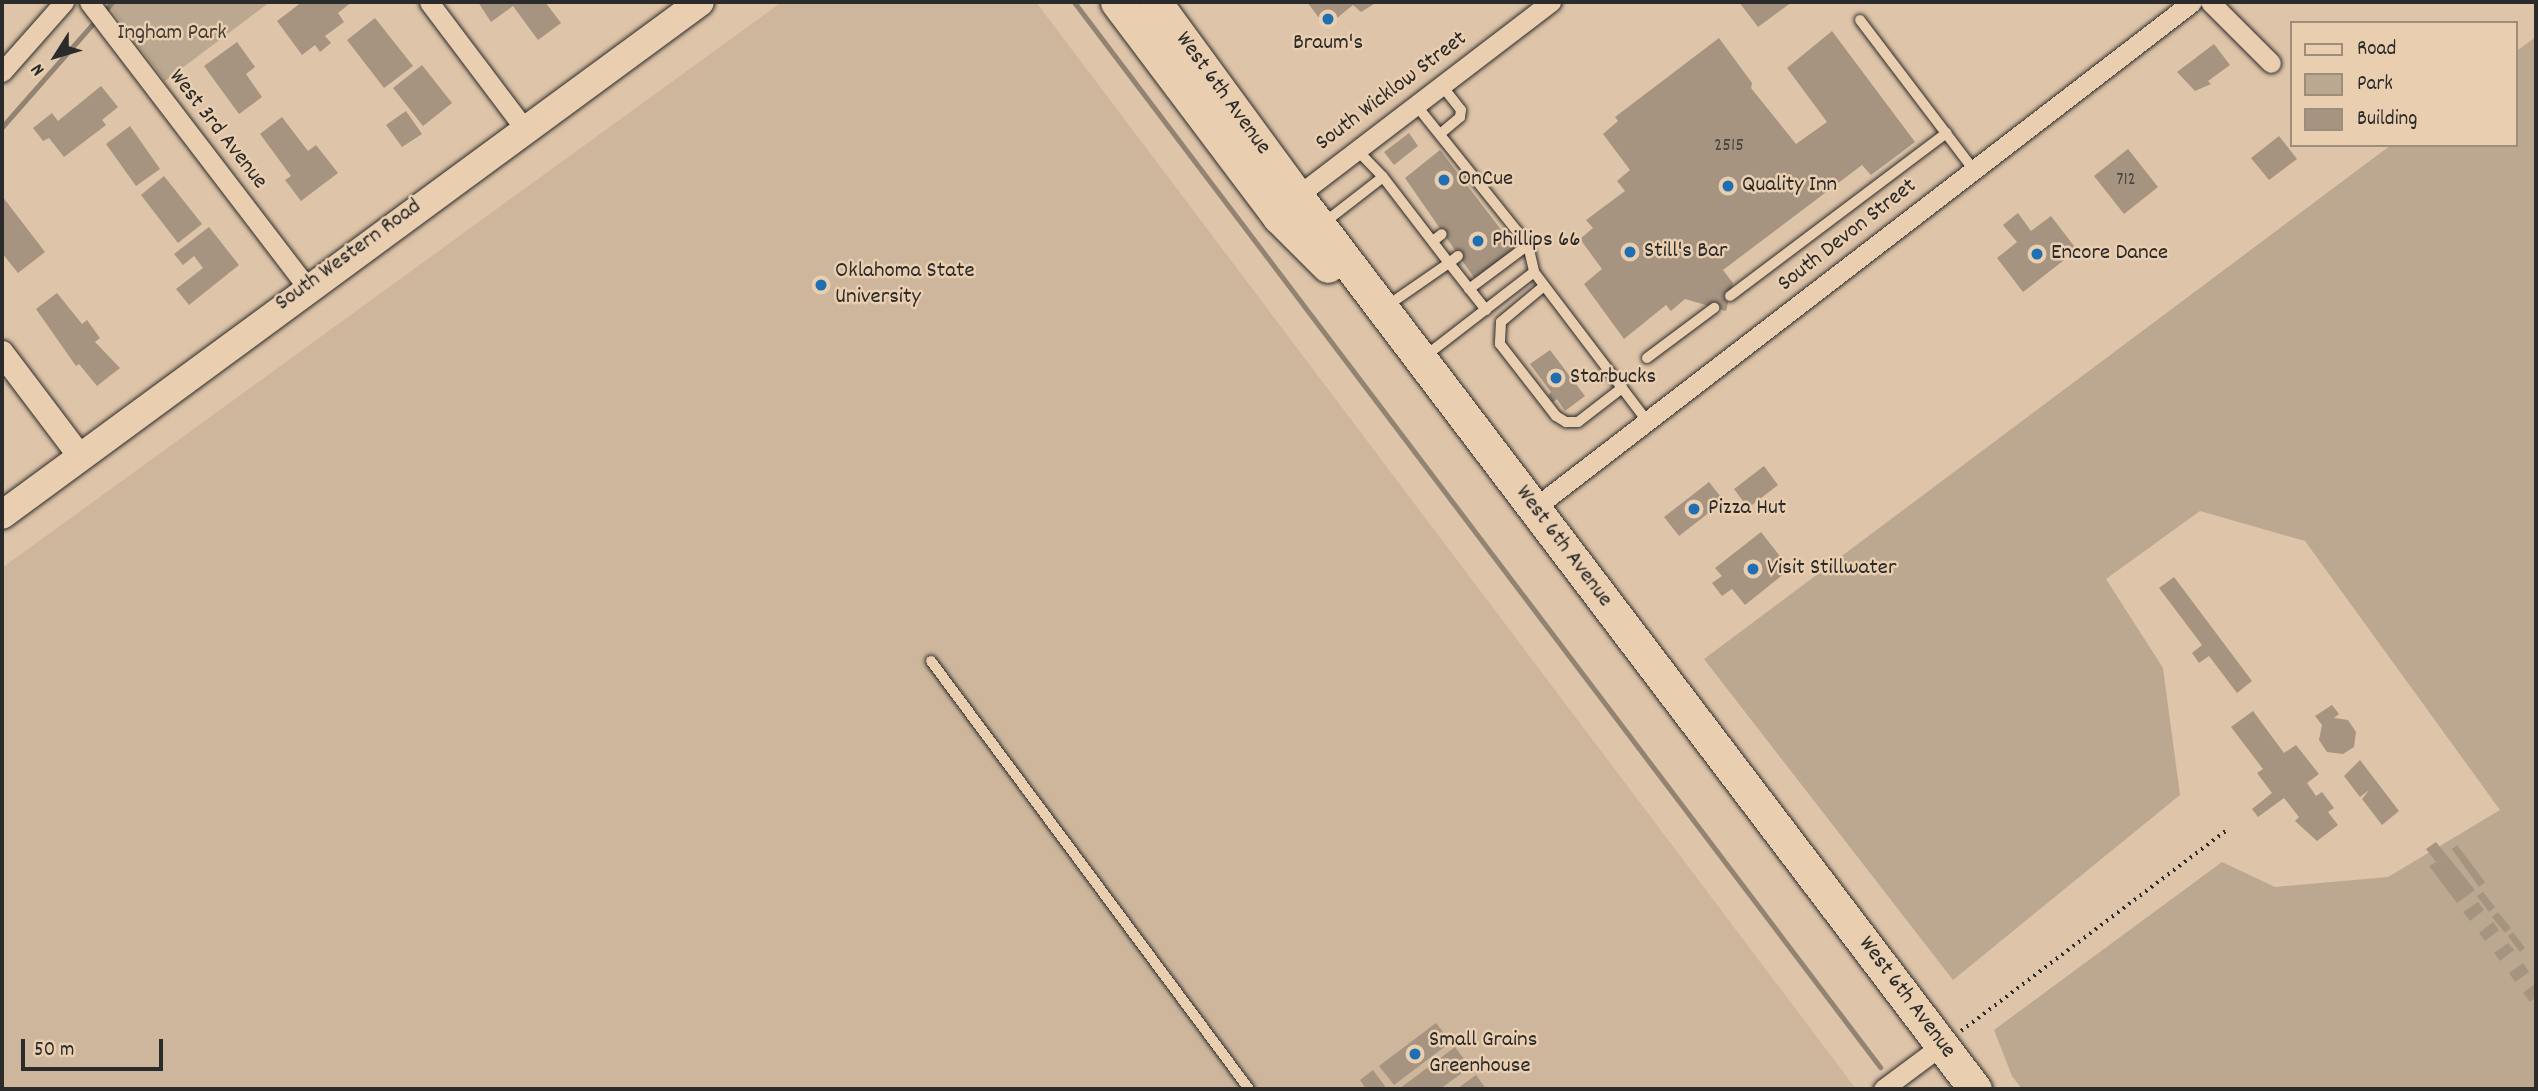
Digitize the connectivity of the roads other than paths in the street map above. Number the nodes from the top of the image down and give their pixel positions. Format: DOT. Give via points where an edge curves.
graph roads {
  1 [pos="64,2"];
  2 [pos="429,2"];
  3 [pos="700,2"];
  4 [pos="1117,2"];
  5 [pos="1156,2"];
  6 [pos="1551,2"];
  7 [pos="2192,2"];
  8 [pos="2210,2"];
  9 [pos="92,6"];
  10 [pos="1860,20"];
  11 [pos="2271,63"];
  12 [pos="2,72"];
  13 [pos="1442,86"];
  14 [pos="1416,104"];
  15 [pos="524,128"];
  16 [pos="1946,133"];
  17 [pos="1440,134"];
  18 [pos="1357,150"];
  19 [pos="1974,170"];
  20 [pos="1383,177"];
  21 [pos="1297,197"];
  22 [pos="1320,227"];
  23 [pos="1442,234"];
  24 [pos="1433,241"];
  25 [pos="1528,245"];
  26 [pos="1453,260"];
  27 [pos="1534,272"];
  28 [pos="1544,286"];
  29 [pos="307,287"];
  30 [pos="1469,289"];
  31 [pos="1730,296"];
  32 [pos="1714,308"];
  33 [pos="1384,309"];
  34 [pos="1486,310"];
  35 [pos="2,353"];
  36 [pos="1647,358"];
  37 [pos="1421,359"];
  38 [pos="1622,388"];
  39 [pos="1647,421"];
  40 [pos="80,456"];
  41 [pos="1533,509"];
  42 [pos="2,515"];
  43 [pos="931,661"];
  44 [pos="1942,1045"];
  45 [pos="1249,1089"];
  46 [pos="1883,1089"];
  47 [pos="1975,1089"];
  1 -- 12 [label="street"];
  2 -- 15 [label="street"];
  3 -- 15 [label="main road, South Western Road"];
  4 -- 37 [label="highway" via="1279,217"];
  5 -- 21 [label="highway, West 6th Avenue"];
  6 -- 13 [label="street, South Wicklow Street"];
  7 -- 19 [label="street, South Devon Street"];
  8 -- 11 [label="street"];
  9 -- 29 [label="street, West 3rd Avenue"];
  10 -- 16 [label="lane"];
  13 -- 14 [label="street, South Wicklow Street"];
  13 -- 17 [label="lane" via="1461,110 1460,117"];
  14 -- 17 [label="lane"];
  14 -- 18 [label="street, South Wicklow Street"];
  15 -- 29 [label="main road, South Western Road"];
  16 -- 19 [label="lane"];
  16 -- 31 [label="lane"];
  17 -- 25 [label="lane" via="1503,223"];
  18 -- 20 [label="lane"];
  18 -- 21 [label="street, South Wicklow Street"];
  19 -- 39 [label="street, South Devon Street"];
  20 -- 22 [label="lane"];
  20 -- 24 [label="lane"];
  21 -- 22 [label="highway, West 6th Avenue"];
  22 -- 33 [label="highway, West 6th Avenue"];
  23 -- 24 [label="lane"];
  24 -- 26 [label="lane"];
  25 -- 27 [label="lane"];
  25 -- 30 [label="lane"];
  26 -- 30 [label="lane"];
  26 -- 33 [label="lane"];
  27 -- 28 [label="lane"];
  27 -- 34 [label="lane"];
  28 -- 38 [label="lane"];
  28 -- 38 [label="lane" via="1501,322 1500,344 1556,416 1566,422 1578,422"];
  29 -- 40 [label="main road, South Western Road"];
  30 -- 34 [label="lane"];
  32 -- 36 [label="lane"];
  33 -- 37 [label="highway, West 6th Avenue"];
  34 -- 37 [label="lane"];
  35 -- 40 [label="street"];
  37 -- 41 [label="highway, West 6th Avenue"];
  38 -- 39 [label="lane"];
  39 -- 41 [label="street, South Devon Street"];
  40 -- 42 [label="main road, South Western Road"];
  41 -- 44 [label="highway, West 6th Avenue"];
  43 -- 45 [label="lane"];
  44 -- 46 [label="street"];
  44 -- 47 [label="highway, West 6th Avenue"];
}
